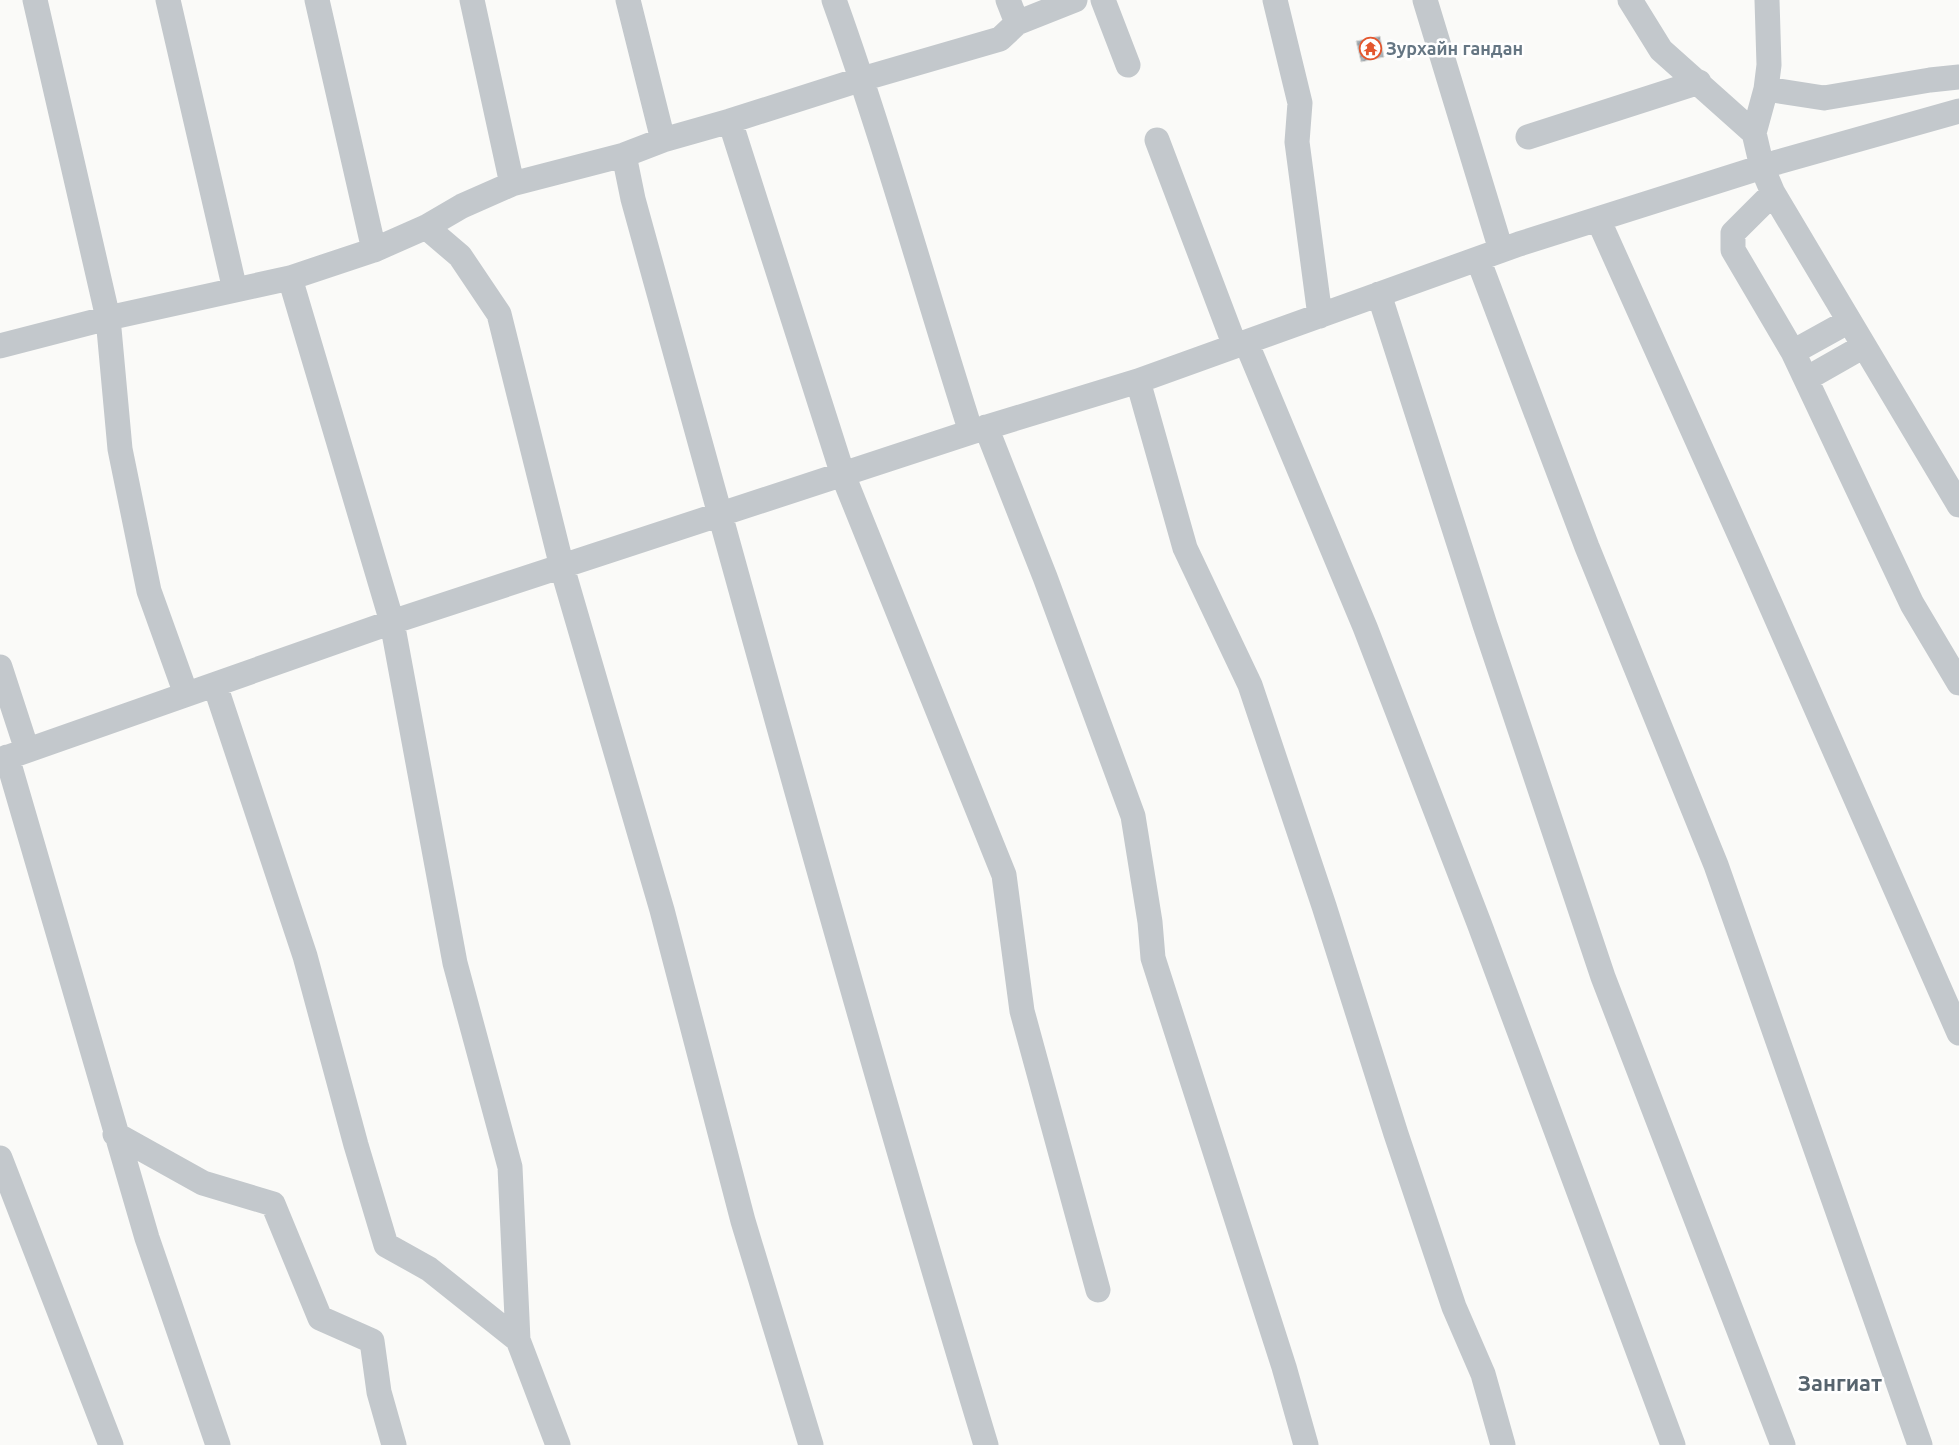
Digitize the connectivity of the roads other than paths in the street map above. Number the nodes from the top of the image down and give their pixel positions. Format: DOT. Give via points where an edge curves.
graph roads {
  1 [pos="35,0"];
  2 [pos="168,0"];
  3 [pos="317,0"];
  4 [pos="472,0"];
  5 [pos="628,0"];
  6 [pos="834,0"];
  7 [pos="1075,0"];
  8 [pos="1104,0"];
  9 [pos="1274,0"];
  10 [pos="1426,0"];
  11 [pos="1630,0"];
  12 [pos="1767,0"];
  13 [pos="1013,11"];
  14 [pos="1128,65"];
  15 [pos="1959,77"];
  16 [pos="862,79"];
  17 [pos="1699,82"];
  18 [pos="1766,89"];
  19 [pos="1959,111"];
  20 [pos="730,121"];
  21 [pos="1754,133"];
  22 [pos="1528,137"];
  23 [pos="663,140"];
  24 [pos="1157,140"];
  25 [pos="624,155"];
  26 [pos="1762,167"];
  27 [pos="512,184"];
  28 [pos="1773,193"];
  29 [pos="1598,219"];
  30 [pos="426,227"];
  31 [pos="374,250"];
  32 [pos="1501,250"];
  33 [pos="1478,259"];
  34 [pos="290,278"];
  35 [pos="235,290"];
  36 [pos="1379,294"];
  37 [pos="1320,316"];
  38 [pos="108,318"];
  39 [pos="1849,321"];
  40 [pos="1240,344"];
  41 [pos="0,346"];
  42 [pos="1864,346"];
  43 [pos="1793,352"];
  44 [pos="1806,379"];
  45 [pos="1138,381"];
  46 [pos="978,430"];
  47 [pos="843,475"];
  48 [pos="1959,505"];
  49 [pos="720,515"];
  50 [pos="562,566"];
  51 [pos="392,622"];
  52 [pos="0,667"];
  53 [pos="1959,683"];
  54 [pos="214,684"];
  55 [pos="186,694"];
  56 [pos="11,756"];
  57 [pos="1959,1033"];
  58 [pos="116,1134"];
  59 [pos="0,1158"];
  60 [pos="1098,1290"];
  61 [pos="518,1340"];
  62 [pos="111,1445"];
  63 [pos="218,1445"];
  64 [pos="394,1445"];
  65 [pos="558,1445"];
  66 [pos="811,1445"];
  67 [pos="986,1445"];
  68 [pos="1306,1445"];
  69 [pos="1503,1445"];
  70 [pos="1673,1445"];
  71 [pos="1783,1445"];
  72 [pos="1920,1445"];
  1 -- 38 [label="street"];
  2 -- 35 [label="street"];
  3 -- 31 [label="street"];
  4 -- 27 [label="street"];
  5 -- 23 [label="street"];
  6 -- 16 [label="street"];
  7 -- 13 [label="street"];
  8 -- 14 [label="street"];
  9 -- 37 [label="street" via="1300,103 1298,142"];
  10 -- 32 [label="street"];
  11 -- 17 [label="street" via="1661,50"];
  12 -- 18 [label="street" via="1769,65"];
  13 -- 16 [label="street" via="1000,39"];
  15 -- 18 [label="street" via="1824,98"];
  16 -- 20 [label="street"];
  16 -- 46 [label="street" via="921,273"];
  17 -- 21 [label="street"];
  17 -- 22 [label="street"];
  18 -- 21 [label="street"];
  19 -- 26 [label="street"];
  20 -- 23 [label="street"];
  20 -- 47 [label="street"];
  21 -- 26 [label="street"];
  23 -- 25 [label="street"];
  24 -- 40 [label="street"];
  25 -- 27 [label="street"];
  25 -- 49 [label="street" via="633,199"];
  26 -- 28 [label="street"];
  26 -- 29 [label="street"];
  27 -- 30 [label="street" via="462,206"];
  28 -- 39 [label="street"];
  28 -- 43 [label="street" via="1733,234 1733,250"];
  29 -- 32 [label="street"];
  29 -- 57 [label="street"];
  30 -- 31 [label="street"];
  30 -- 50 [label="street" via="460,256 499,314"];
  31 -- 34 [label="street"];
  32 -- 33 [label="street"];
  33 -- 36 [label="street"];
  33 -- 72 [label="street" via="1587,547 1716,865"];
  34 -- 35 [label="street"];
  34 -- 51 [label="street"];
  35 -- 38 [label="street"];
  36 -- 37 [label="street"];
  36 -- 71 [label="street" via="1484,625 1603,977"];
  37 -- 40 [label="street"];
  38 -- 41 [label="street"];
  38 -- 55 [label="street" via="120,448 149,591"];
  39 -- 42 [label="street"];
  39 -- 43 [label="street"];
  40 -- 45 [label="street"];
  40 -- 70 [label="street" via="1368,636"];
  42 -- 44 [label="street"];
  42 -- 48 [label="street"];
  43 -- 44 [label="street"];
  44 -- 53 [label="street" via="1912,604"];
  45 -- 46 [label="street"];
  45 -- 69 [label="street" via="1185,548 1250,686 1454,1307 1483,1374"];
  46 -- 47 [label="street"];
  46 -- 68 [label="street" via="1045,577 1133,816 1154,958"];
  47 -- 49 [label="street"];
  47 -- 60 [label="street" via="1004,875 1022,1010"];
  49 -- 50 [label="street"];
  49 -- 67 [label="street" via="918,1221"];
  50 -- 51 [label="street"];
  50 -- 66 [label="street" via="662,910 743,1221"];
  51 -- 54 [label="street"];
  51 -- 61 [label="street" via="455,962 510,1168"];
  52 -- 56 [label="street"];
  54 -- 55 [label="street"];
  54 -- 61 [label="street" via="305,956 386,1245 429,1269"];
  55 -- 56 [label="street"];
  56 -- 58 [label="street"];
  58 -- 63 [label="street" via="147,1238"];
  58 -- 64 [label="street" via="203,1183 272,1204 320,1318 372,1341 379,1392"];
  59 -- 62 [label="street"];
  61 -- 65 [label="street"];
}
